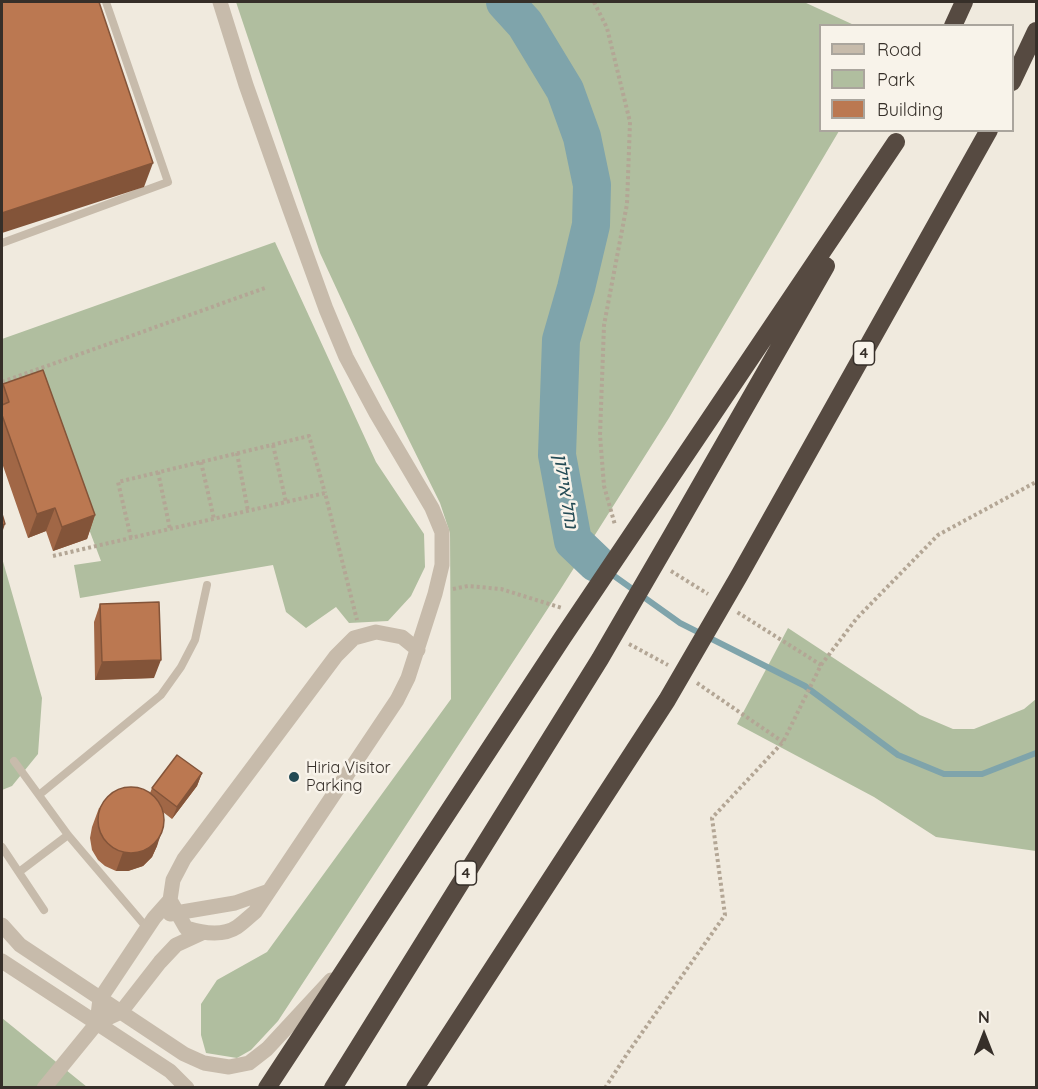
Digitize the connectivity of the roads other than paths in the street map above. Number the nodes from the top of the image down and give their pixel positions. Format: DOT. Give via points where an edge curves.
graph roads {
  1 [pos="106,2"];
  2 [pos="220,2"];
  3 [pos="964,2"];
  4 [pos="953,24"];
  5 [pos="1036,31"];
  6 [pos="1014,78"];
  7 [pos="988,132"];
  8 [pos="899,136"];
  9 [pos="2,243"];
  10 [pos="207,585"];
  11 [pos="418,650"];
  12 [pos="14,761"];
  13 [pos="39,795"];
  14 [pos="68,835"];
  15 [pos="2,847"];
  16 [pos="19,872"];
  17 [pos="269,891"];
  18 [pos="173,906"];
  19 [pos="44,910"];
  20 [pos="151,923"];
  21 [pos="2,925"];
  22 [pos="202,933"];
  23 [pos="351,958"];
  24 [pos="2,961"];
  25 [pos="100,999"];
  26 [pos="121,1012"];
  27 [pos="98,1023"];
  28 [pos="44,1088"];
  29 [pos="187,1088"];
  30 [pos="267,1088"];
  31 [pos="333,1088"];
  32 [pos="415,1088"];
  1 -- 9 [label="lane" via="168,182"];
  2 -- 11 [label="street" via="246,86 346,357 442,532 442,565"];
  3 -- 4 [label="highway"];
  5 -- 6 [label="highway"];
  7 -- 32 [label="highway, 4" via="667,700"];
  8 -- 23 [label="highway"];
  8 -- 31 [label="highway, 4" via="600,659"];
  10 -- 13 [label="lane" via="195,640 161,695"];
  11 -- 17 [label="street" via="397,700"];
  11 -- 18 [label="street" via="402,637 376,632 354,638 336,656 184,859 172,880"];
  12 -- 13 [label="lane"];
  13 -- 14 [label="lane"];
  14 -- 16 [label="lane"];
  14 -- 20 [label="lane"];
  15 -- 16 [label="lane"];
  16 -- 19 [label="lane"];
  17 -- 18 [label="street" via="207,908"];
  17 -- 22 [label="street" via="255,912 236,928 223,933"];
  18 -- 20 [label="street"];
  18 -- 22 [label="street" via="186,928"];
  20 -- 25 [label="street"];
  21 -- 25 [label="street" via="20,945"];
  22 -- 26 [label="street" via="176,945"];
  23 -- 26 [label="street" via="267,1049 249,1063 229,1067 204,1063"];
  23 -- 30 [label="highway"];
  24 -- 27 [label="street"];
  25 -- 26 [label="street"];
  25 -- 27 [label="street"];
  26 -- 27 [label="street"];
  27 -- 28 [label="street"];
  27 -- 29 [label="street" via="170,1071"];
}
